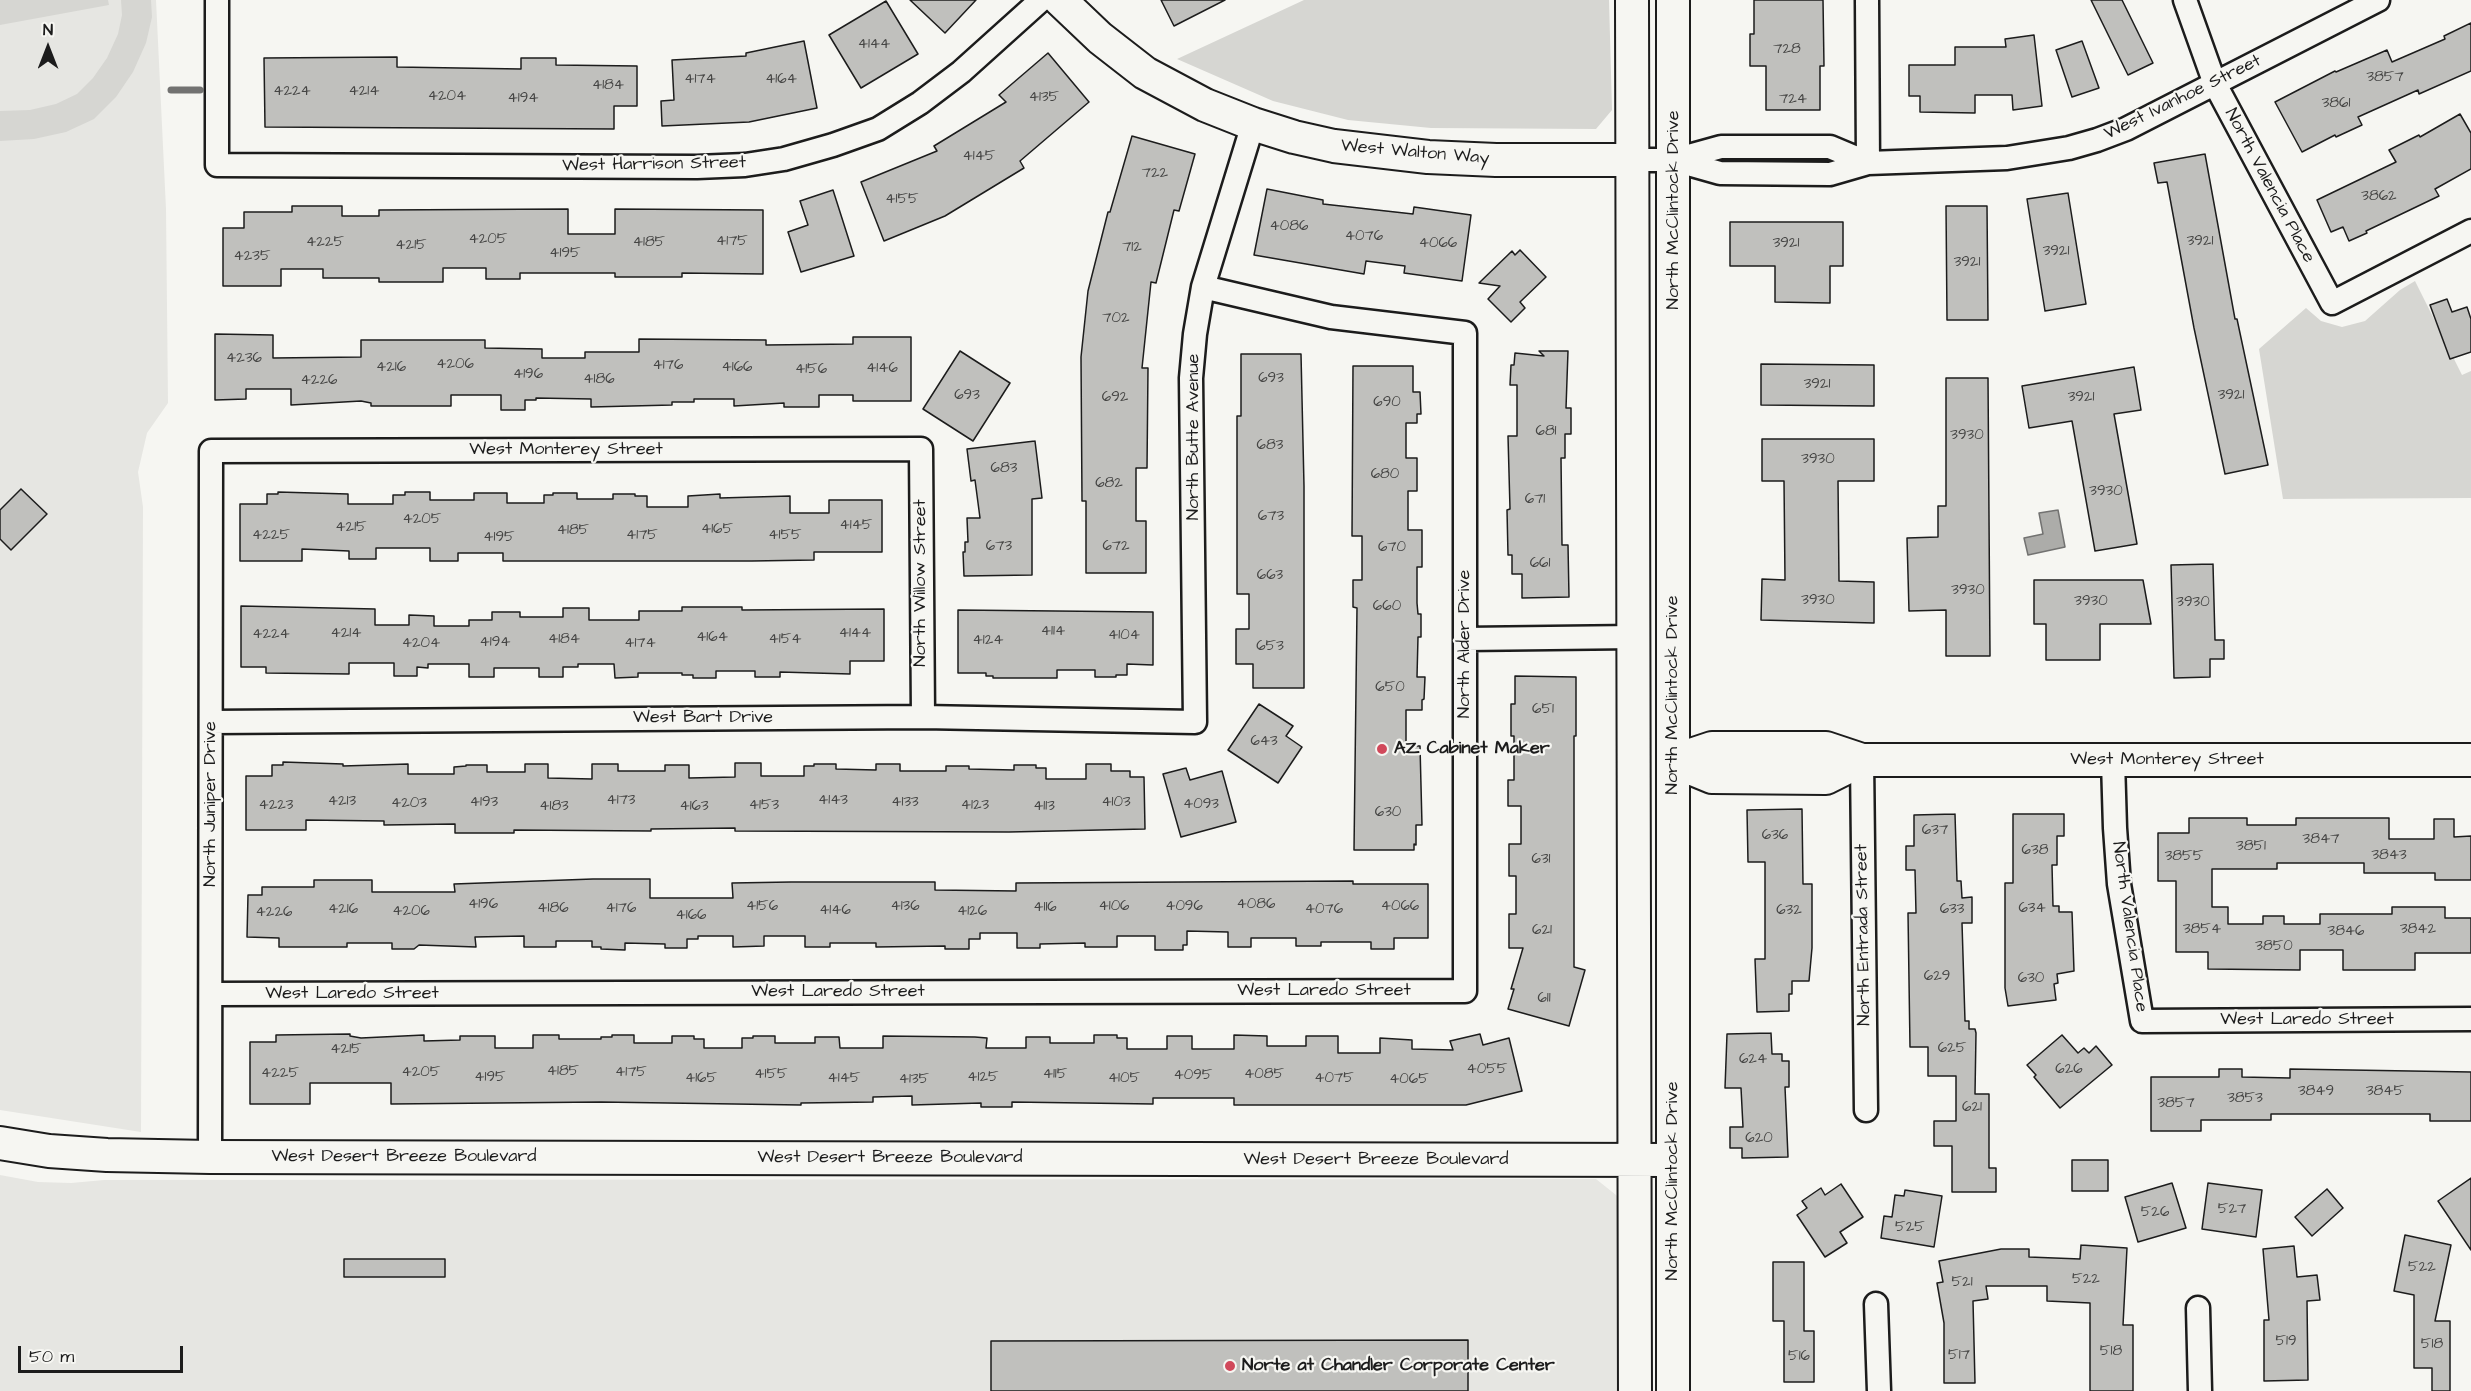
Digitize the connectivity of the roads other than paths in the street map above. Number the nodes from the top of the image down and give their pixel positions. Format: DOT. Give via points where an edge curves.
graph roads {
  1 [pos="217,0"];
  2 [pos="1041,0"];
  3 [pos="1060,0"];
  4 [pos="1632,0"];
  5 [pos="1673,0"];
  6 [pos="1867,0"];
  7 [pos="2185,0"];
  8 [pos="2378,0"];
  9 [pos="2215,84"];
  10 [pos="1253,124"];
  11 [pos="1632,160"];
  12 [pos="1674,160"];
  13 [pos="1868,163"];
  14 [pos="2471,231"];
  15 [pos="1203,287"];
  16 [pos="921,449"];
  17 [pos="212,451"];
  18 [pos="1635,638"];
  19 [pos="1465,639"];
  20 [pos="923,717"];
  21 [pos="211,722"];
  22 [pos="1195,722"];
  23 [pos="1862,760"];
  24 [pos="2471,760"];
  25 [pos="1673,761"];
  26 [pos="2113,761"];
  27 [pos="1465,991"];
  28 [pos="211,994"];
  29 [pos="2471,1019"];
  30 [pos="2142,1021"];
  31 [pos="1866,1110"];
  32 [pos="0,1143"];
  33 [pos="210,1157"];
  34 [pos="1633,1160"];
  35 [pos="1674,1160"];
  36 [pos="1876,1304"];
  37 [pos="2198,1308"];
  38 [pos="1635,1391"];
  39 [pos="1673,1391"];
  40 [pos="1879,1391"];
  41 [pos="2200,1391"];
  1 -- 2 [label="street, West Harrison Street" via="217,165 697,167 784,159 878,129 961,72"];
  3 -- 10 [label="street, West Walton Way" via="1145,73 1205,105"];
  4 -- 11 [label="street"];
  5 -- 12 [label="street, North McClintock Drive"];
  6 -- 13 [label="street"];
  7 -- 9 [label="street, North Valencia Place"];
  8 -- 9 [label="street, West Ivanhoe Street"];
  9 -- 13 [label="street, West Ivanhoe Street" via="2126,129 2069,148 2007,158"];
  9 -- 14 [label="street, North Valencia Place" via="2332,303"];
  10 -- 11 [label="street, West Walton Way" via="1334,146 1387,154 1496,160"];
  10 -- 15 [label="street, North Butte Avenue"];
  11 -- 12 [label="street, West Ivanhoe Street"];
  11 -- 18 [label="street"];
  12 -- 13 [label="street, West Ivanhoe Street" via="1721,147 1830,147"];
  12 -- 25 [label="street, North McClintock Drive"];
  15 -- 19 [label="street, North Alder Drive" via="1330,317 1465,333"];
  15 -- 22 [label="street, North Butte Avenue" via="1191,378"];
  16 -- 17 [label="street, West Monterey Street"];
  16 -- 20 [label="street, North Willow Street"];
  17 -- 21 [label="street, North Juniper Drive"];
  18 -- 19 [label="street"];
  18 -- 34 [label="street"];
  19 -- 27 [label="street, North Alder Drive"];
  20 -- 21 [label="street, West Bart Drive"];
  20 -- 22 [label="street, West Bart Drive"];
  21 -- 28 [label="street, North Juniper Drive"];
  23 -- 25 [label="street, West Monterey Street" via="1826,748 1712,748"];
  23 -- 26 [label="street, West Monterey Street"];
  23 -- 31 [label="street, North Entrada Street"];
  24 -- 26 [label="street, West Monterey Street"];
  25 -- 35 [label="street, North McClintock Drive"];
  26 -- 30 [label="street, North Valencia Place" via="2119,884"];
  27 -- 28 [label="street, West Laredo Street"];
  28 -- 33 [label="street, North Juniper Drive"];
  29 -- 30 [label="street, West Laredo Street"];
  32 -- 33 [label="street, West Desert Breeze Boulevard" via="107,1155"];
  33 -- 34 [label="street, West Desert Breeze Boulevard"];
  34 -- 35 [label="street, West Desert Breeze Boulevard"];
  34 -- 38 [label="street"];
  35 -- 39 [label="street, North McClintock Drive"];
  36 -- 40 [label="street"];
  37 -- 41 [label="street"];
}
